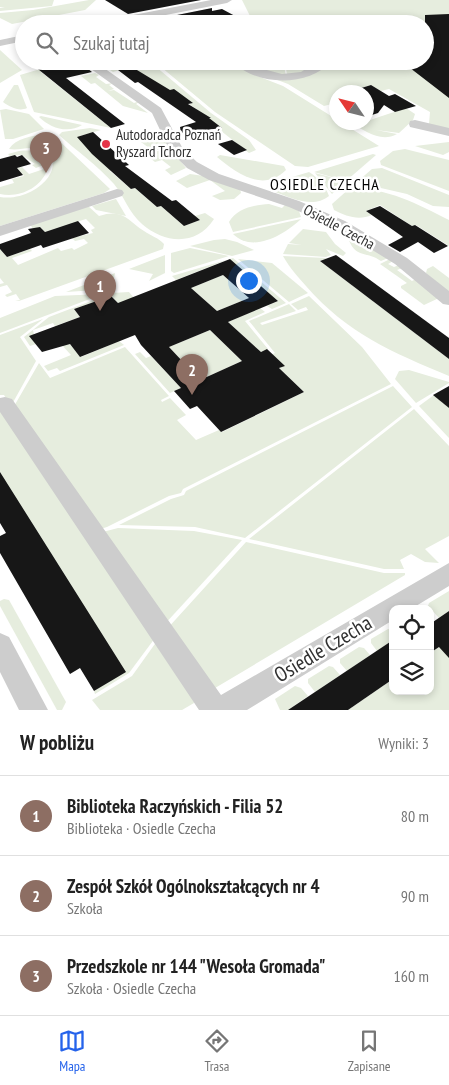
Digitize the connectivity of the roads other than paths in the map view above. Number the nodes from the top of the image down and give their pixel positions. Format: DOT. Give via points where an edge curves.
graph roads {
  1 [pos="227,0"];
  2 [pos="149,15"];
  3 [pos="15,40"];
  4 [pos="0,42"];
  5 [pos="99,70"];
  6 [pos="254,70"];
  7 [pos="317,70"];
  8 [pos="415,124"];
  9 [pos="449,132"];
  10 [pos="117,193"];
  11 [pos="0,230"];
  12 [pos="449,300"];
  13 [pos="5,404"];
  14 [pos="449,572"];
  15 [pos="0,645"];
  16 [pos="34,710"];
  17 [pos="215,710"];
  18 [pos="222,710"];
  1 -- 2 [label="street"];
  3 -- 4 [label="street"];
  5 -- 12 [label="street, Osiedle Czecha" via="157,111 178,151 192,165 214,177 294,204 340,224 401,261"];
  6 -- 7 [label="street" via="264,76 286,77 313,74"];
  8 -- 9 [label="street"];
  10 -- 11 [label="street"];
  13 -- 17 [label="street"];
  14 -- 18 [label="street, Osiedle Czecha"];
  15 -- 16 [label="street"];
}
